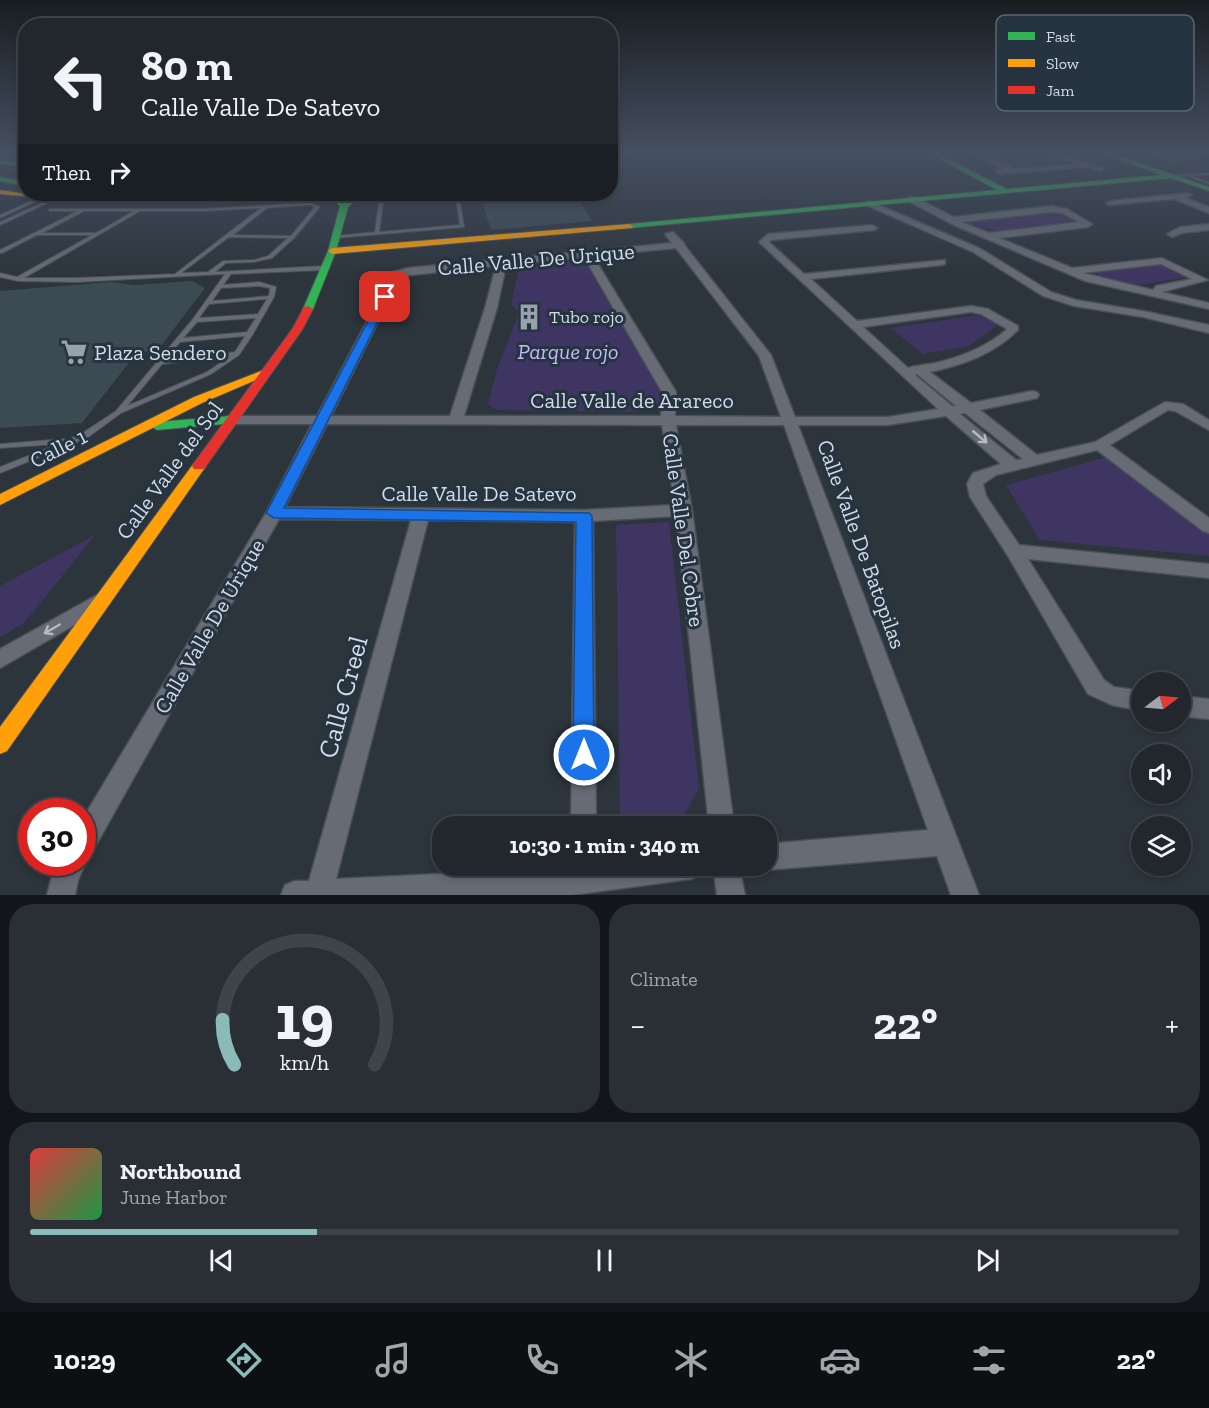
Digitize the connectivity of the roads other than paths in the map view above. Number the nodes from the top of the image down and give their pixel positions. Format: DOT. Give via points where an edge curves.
graph roads {
  1 [pos="975,194"];
  2 [pos="1188,195"];
  3 [pos="1174,196"];
  4 [pos="906,200"];
  5 [pos="44,201"];
  6 [pos="178,201"];
  7 [pos="340,201"];
  8 [pos="350,201"];
  9 [pos="384,201"];
  10 [pos="459,201"];
  11 [pos="49,202"];
  12 [pos="869,203"];
  13 [pos="1110,203"];
  14 [pos="267,206"];
  15 [pos="344,206"];
  16 [pos="85,210"];
  17 [pos="1209,210"];
  18 [pos="139,211"];
  19 [pos="0,217"];
  20 [pos="952,220"];
  21 [pos="0,224"];
  22 [pos="1209,226"];
  23 [pos="872,228"];
  24 [pos="464,232"];
  25 [pos="377,233"];
  26 [pos="36,234"];
  27 [pos="97,234"];
  28 [pos="1172,234"];
  29 [pos="228,236"];
  30 [pos="292,237"];
  31 [pos="336,237"];
  32 [pos="987,237"];
  33 [pos="675,240"];
  34 [pos="332,250"];
  35 [pos="0,252"];
  36 [pos="587,254"];
  37 [pos="502,262"];
  38 [pos="941,262"];
  39 [pos="324,268"];
  40 [pos="1070,272"];
  41 [pos="229,273"];
  42 [pos="176,274"];
  43 [pos="209,274"];
  44 [pos="0,275"];
  45 [pos="804,277"];
  46 [pos="18,279"];
  47 [pos="218,287"];
  48 [pos="1155,294"];
  49 [pos="270,297"];
  50 [pos="207,303"];
  51 [pos="1209,306"];
  52 [pos="260,316"];
  53 [pos="195,320"];
  54 [pos="855,326"];
  55 [pos="1208,329"];
  56 [pos="250,334"];
  57 [pos="179,340"];
  58 [pos="237,354"];
  59 [pos="160,362"];
  60 [pos="900,367"];
  61 [pos="921,371"];
  62 [pos="266,372"];
  63 [pos="1032,395"];
  64 [pos="968,408"];
  65 [pos="948,411"];
  66 [pos="118,412"];
  67 [pos="321,419"];
  68 [pos="230,420"];
  69 [pos="791,420"];
  70 [pos="455,421"];
  71 [pos="668,421"];
  72 [pos="1209,426"];
  73 [pos="134,433"];
  74 [pos="73,440"];
  75 [pos="1100,445"];
  76 [pos="0,446"];
  77 [pos="1034,460"];
  78 [pos="1012,465"];
  79 [pos="0,470"];
  80 [pos="0,500"];
  81 [pos="684,510"];
  82 [pos="274,513"];
  83 [pos="421,516"];
  84 [pos="584,516"];
  85 [pos="1209,527"];
  86 [pos="1014,551"];
  87 [pos="1209,571"];
  88 [pos="102,600"];
  89 [pos="0,659"];
  90 [pos="1131,699"];
  91 [pos="1191,707"];
  92 [pos="1209,709"];
  93 [pos="0,744"];
  94 [pos="584,816"];
  95 [pos="721,816"];
  96 [pos="96,822"];
  97 [pos="945,842"];
  98 [pos="777,856"];
  99 [pos="65,876"];
  100 [pos="544,876"];
  101 [pos="727,876"];
  102 [pos="307,894"];
  103 [pos="61,895"];
  104 [pos="730,895"];
  105 [pos="965,895"];
  1 -- 4 [label="main road"];
  2 -- 3 [label="street"];
  3 -- 13 [label="street"];
  3 -- 17 [label="street"];
  4 -- 12 [label="main road"];
  4 -- 20 [label="street" via="939,218"];
  5 -- 11 [label="main road"];
  6 -- 11 [label="main road"];
  7 -- 15 [label="main road"];
  8 -- 15 [label="main road"];
  9 -- 25 [label="lane"];
  10 -- 24 [label="lane"];
  11 -- 16 [label="lane"];
  11 -- 19 [label="lane"];
  11 -- 21 [label="lane"];
  12 -- 24 [label="main road" via="585,230"];
  12 -- 55 [label="street" via="976,250 1047,294 1074,303"];
  14 -- 18 [label="lane"];
  14 -- 29 [label="lane"];
  14 -- 30 [label="lane" via="317,206"];
  15 -- 31 [label="main road, Calle Valle del Sol"];
  16 -- 18 [label="lane"];
  16 -- 26 [label="lane"];
  18 -- 27 [label="lane"];
  20 -- 32 [label="street"];
  20 -- 32 [label="street" via="1052,209 1088,224"];
  22 -- 28 [label="street"];
  23 -- 45 [label="street" via="764,239"];
  24 -- 25 [label="lane"];
  24 -- 34 [label="main road"];
  25 -- 31 [label="lane"];
  26 -- 27 [label="lane"];
  26 -- 35 [label="lane"];
  27 -- 46 [label="lane"];
  29 -- 30 [label="lane"];
  29 -- 42 [label="lane"];
  30 -- 43 [label="lane" via="270,257 225,262"];
  31 -- 34 [label="main road, Calle Valle del Sol"];
  32 -- 40 [label="street"];
  33 -- 36 [label="street, Calle Valle De Urique"];
  33 -- 69 [label="street, Calle Valle De Batopilas" via="765,355"];
  34 -- 39 [label="main road, Calle Valle del Sol"];
  36 -- 37 [label="street, Calle Valle De Urique"];
  36 -- 71 [label="street, Calle Valle Del Cobre" via="669,392"];
  37 -- 67 [label="street, Calle Valle De Urique" via="398,274"];
  37 -- 70 [label="street"];
  38 -- 45 [label="street"];
  39 -- 41 [label="lane"];
  39 -- 62 [label="main road, Calle Valle del Sol" via="305,315"];
  40 -- 48 [label="street"];
  40 -- 48 [label="street" via="1153,261 1171,264 1203,280 1160,288"];
  41 -- 43 [label="lane"];
  41 -- 47 [label="lane"];
  42 -- 43 [label="lane"];
  42 -- 46 [label="lane"];
  44 -- 46 [label="lane"];
  45 -- 54 [label="street"];
  47 -- 49 [label="lane" via="269,285 273,286"];
  47 -- 50 [label="lane"];
  48 -- 51 [label="street"];
  49 -- 50 [label="lane"];
  49 -- 52 [label="lane"];
  50 -- 53 [label="lane"];
  52 -- 53 [label="lane"];
  52 -- 56 [label="lane"];
  53 -- 57 [label="lane"];
  54 -- 60 [label="street"];
  54 -- 61 [label="street" via="971,309 984,311 1014,328 987,349"];
  56 -- 57 [label="lane"];
  56 -- 58 [label="lane"];
  57 -- 59 [label="lane"];
  58 -- 59 [label="lane"];
  58 -- 66 [label="lane" via="209,373"];
  59 -- 66 [label="lane"];
  60 -- 61 [label="street"];
  60 -- 65 [label="street"];
  61 -- 64 [label="street"];
  62 -- 68 [label="main road, Calle Valle del Sol"];
  62 -- 73 [label="main road, Calle 1" via="223,387"];
  63 -- 64 [label="street, Calle Valle de Arareco"];
  64 -- 65 [label="street, Calle Valle de Arareco"];
  64 -- 77 [label="street"];
  65 -- 69 [label="street, Calle Valle de Arareco" via="888,421"];
  65 -- 78 [label="street, one-way"];
  66 -- 74 [label="lane"];
  67 -- 68 [label="street, Calle Valle de Arareco"];
  67 -- 70 [label="street, Calle Valle de Arareco"];
  67 -- 82 [label="street, Calle Valle De Urique"];
  68 -- 73 [label="main road, Calle 1" via="166,424"];
  68 -- 88 [label="main road, Calle Valle del Sol"];
  69 -- 71 [label="street, Calle Valle de Arareco"];
  69 -- 97 [label="street, Calle Valle De Batopilas"];
  70 -- 71 [label="street, Calle Valle de Arareco"];
  71 -- 81 [label="street, Calle Valle Del Cobre"];
  72 -- 75 [label="street" via="1170,405"];
  73 -- 80 [label="main road, Calle 1"];
  74 -- 76 [label="lane"];
  74 -- 79 [label="lane"];
  75 -- 77 [label="street"];
  75 -- 85 [label="street"];
  77 -- 78 [label="street"];
  78 -- 86 [label="street" via="979,477 975,484 978,497"];
  81 -- 84 [label="street, Calle Valle De Satevo"];
  81 -- 95 [label="street, Calle Valle Del Cobre"];
  82 -- 83 [label="street, Calle Valle De Satevo"];
  82 -- 96 [label="street, Calle Valle De Urique"];
  83 -- 84 [label="street, Calle Valle De Satevo"];
  83 -- 102 [label="street, Calle Creel"];
  84 -- 94 [label="street"];
  86 -- 87 [label="street"];
  86 -- 90 [label="street" via="1096,687 1104,693"];
  88 -- 89 [label="street, one-way"];
  88 -- 93 [label="main road, Calle Valle del Sol"];
  91 -- 92 [label="street"];
  97 -- 98 [label="street"];
  97 -- 105 [label="street, Calle Valle De Batopilas"];
  99 -- 103 [label="street"];
  100 -- 102 [label="street"];
  101 -- 104 [label="street"];
}
